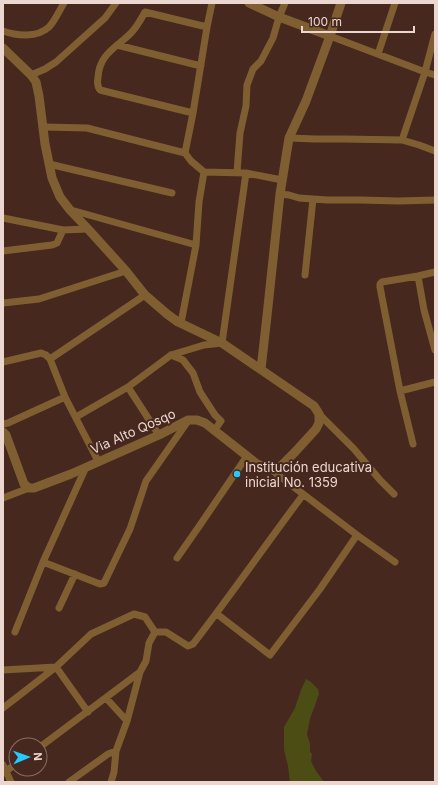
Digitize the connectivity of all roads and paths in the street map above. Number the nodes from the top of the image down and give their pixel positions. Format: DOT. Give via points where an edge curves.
graph roads {
  1 [pos="64,3"];
  2 [pos="116,3"];
  3 [pos="212,3"];
  4 [pos="249,3"];
  5 [pos="285,3"];
  6 [pos="341,3"];
  7 [pos="395,3"];
  8 [pos="279,17"];
  9 [pos="207,27"];
  10 [pos="3,31"];
  11 [pos="435,34"];
  12 [pos="330,36"];
  13 [pos="117,46"];
  14 [pos="3,48"];
  15 [pos="378,54"];
  16 [pos="201,66"];
  17 [pos="425,72"];
  18 [pos="31,75"];
  19 [pos="435,75"];
  20 [pos="193,113"];
  21 [pos="43,127"];
  22 [pos="289,138"];
  23 [pos="402,140"];
  24 [pos="435,151"];
  25 [pos="185,153"];
  26 [pos="49,164"];
  27 [pos="204,172"];
  28 [pos="237,172"];
  29 [pos="246,173"];
  30 [pos="282,180"];
  31 [pos="172,193"];
  32 [pos="280,194"];
  33 [pos="313,199"];
  34 [pos="435,200"];
  35 [pos="70,210"];
  36 [pos="3,218"];
  37 [pos="88,228"];
  38 [pos="63,230"];
  39 [pos="196,245"];
  40 [pos="3,251"];
  41 [pos="126,271"];
  42 [pos="435,272"];
  43 [pos="305,275"];
  44 [pos="418,276"];
  45 [pos="145,295"];
  46 [pos="3,302"];
  47 [pos="181,323"];
  48 [pos="222,343"];
  49 [pos="435,350"];
  50 [pos="171,355"];
  51 [pos="50,359"];
  52 [pos="3,362"];
  53 [pos="261,368"];
  54 [pos="435,382"];
  55 [pos="128,386"];
  56 [pos="400,391"];
  57 [pos="65,398"];
  58 [pos="319,414"];
  59 [pos="76,417"];
  60 [pos="188,420"];
  61 [pos="3,424"];
  62 [pos="214,430"];
  63 [pos="3,432"];
  64 [pos="159,435"];
  65 [pos="413,444"];
  66 [pos="247,456"];
  67 [pos="98,461"];
  68 [pos="86,467"];
  69 [pos="270,468"];
  70 [pos="29,488"];
  71 [pos="394,494"];
  72 [pos="303,495"];
  73 [pos="3,498"];
  74 [pos="357,535"];
  75 [pos="177,558"];
  76 [pos="42,562"];
  77 [pos="395,562"];
  78 [pos="75,574"];
  79 [pos="59,608"];
  80 [pos="217,614"];
  81 [pos="14,632"];
  82 [pos="156,632"];
  83 [pos="56,667"];
  84 [pos="3,670"];
  85 [pos="140,672"];
  86 [pos="106,698"];
  87 [pos="3,708"];
  88 [pos="88,712"];
  89 [pos="127,721"];
  90 [pos="48,741"];
  91 [pos="116,751"];
  92 [pos="4,770"];
  93 [pos="11,782"];
  94 [pos="69,782"];
  95 [pos="112,782"];
  1 -- 10 [label="street" via="50,26 41,33 20,35"];
  2 -- 18 [label="street" via="105,18 56,62"];
  3 -- 9 [label="street"];
  4 -- 8 [label="street"];
  5 -- 8 [label="street"];
  6 -- 12 [label="street"];
  7 -- 15 [label="street"];
  8 -- 12 [label="street"];
  8 -- 28 [label="street" via="273,38 253,69 247,85"];
  9 -- 13 [label="street" via="145,12 132,32"];
  9 -- 16 [label="street"];
  11 -- 17 [label="street"];
  12 -- 15 [label="street"];
  12 -- 22 [label="street"];
  13 -- 16 [label="street"];
  13 -- 20 [label="street" via="100,64 97,85 100,90"];
  14 -- 18 [label="street"];
  15 -- 17 [label="street"];
  16 -- 20 [label="street"];
  17 -- 19 [label="street"];
  17 -- 23 [label="street"];
  18 -- 21 [label="street" via="36,82"];
  20 -- 25 [label="street"];
  21 -- 25 [label="street" via="87,128"];
  21 -- 26 [label="street"];
  22 -- 23 [label="street"];
  22 -- 30 [label="street"];
  23 -- 24 [label="street"];
  25 -- 27 [label="street"];
  26 -- 31 [label="street"];
  26 -- 35 [label="street" via="55,189"];
  27 -- 28 [label="street"];
  27 -- 39 [label="street"];
  28 -- 29 [label="street"];
  29 -- 30 [label="street"];
  29 -- 48 [label="street"];
  30 -- 32 [label="street"];
  32 -- 33 [label="street"];
  32 -- 53 [label="street"];
  33 -- 34 [label="street"];
  33 -- 43 [label="street"];
  35 -- 37 [label="street"];
  35 -- 39 [label="street"];
  36 -- 38 [label="street"];
  37 -- 38 [label="street"];
  37 -- 41 [label="street"];
  38 -- 40 [label="street" via="57,243 52,245"];
  39 -- 47 [label="street"];
  41 -- 45 [label="street"];
  41 -- 46 [label="street" via="39,300"];
  42 -- 44 [label="street"];
  44 -- 49 [label="street"];
  44 -- 56 [label="street" via="380,284"];
  45 -- 47 [label="street"];
  45 -- 51 [label="street"];
  47 -- 48 [label="street"];
  48 -- 50 [label="street" via="204,345"];
  48 -- 53 [label="street"];
  50 -- 55 [label="street"];
  50 -- 62 [label="street" via="183,360 193,373 200,392 221,421"];
  51 -- 52 [label="street" via="41,353"];
  51 -- 57 [label="street"];
  53 -- 58 [label="street" via="314,406"];
  54 -- 56 [label="street"];
  55 -- 59 [label="street"];
  55 -- 64 [label="street"];
  56 -- 65 [label="street"];
  57 -- 59 [label="street"];
  57 -- 61 [label="street"];
  58 -- 69 [label="street" via="316,429 280,467"];
  58 -- 71 [label="street"];
  59 -- 67 [label="street"];
  60 -- 62 [label="street, Via Alto Qosqo" via="205,423"];
  60 -- 64 [label="street, Via Alto Qosqo"];
  60 -- 78 [label="street" via="146,481 130,529 107,579 100,584"];
  62 -- 66 [label="street, Via Alto Qosqo"];
  63 -- 70 [label="street" via="24,484"];
  64 -- 67 [label="street, Via Alto Qosqo"];
  66 -- 69 [label="street, Via Alto Qosqo" via="258,464"];
  66 -- 75 [label="street"];
  67 -- 68 [label="street, Via Alto Qosqo"];
  68 -- 70 [label="street, Via Alto Qosqo"];
  68 -- 76 [label="street"];
  69 -- 72 [label="street"];
  70 -- 73 [label="street"];
  72 -- 74 [label="street"];
  72 -- 80 [label="street"];
  74 -- 77 [label="street"];
  74 -- 80 [label="street" via="270,655"];
  76 -- 78 [label="street"];
  76 -- 81 [label="street"];
  78 -- 79 [label="street"];
  80 -- 82 [label="street" via="193,644 188,646 166,632"];
  82 -- 83 [label="street" via="145,617 134,614 92,634"];
  82 -- 85 [label="street" via="149,643 146,661"];
  83 -- 84 [label="street"];
  83 -- 87 [label="street"];
  83 -- 88 [label="street"];
  85 -- 86 [label="street"];
  85 -- 89 [label="street"];
  86 -- 88 [label="street"];
  86 -- 89 [label="street"];
  88 -- 90 [label="street"];
  89 -- 91 [label="street"];
  91 -- 94 [label="street"];
  91 -- 95 [label="street"];
  92 -- 93 [label="street"];
}
